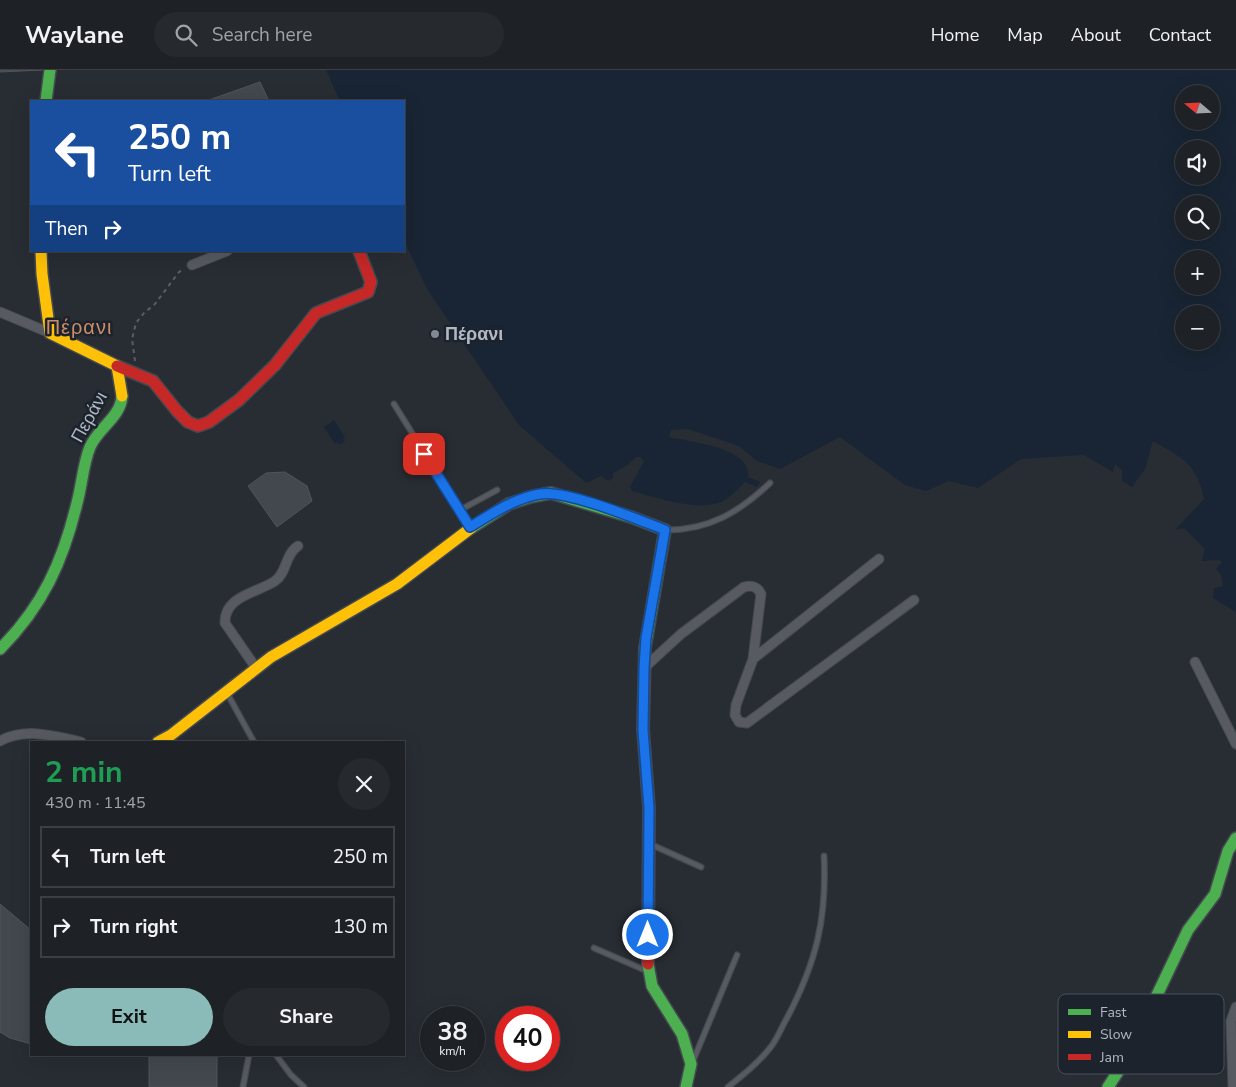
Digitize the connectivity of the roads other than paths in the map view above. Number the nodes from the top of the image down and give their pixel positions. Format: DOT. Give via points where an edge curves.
graph roads {
  1 [pos="50,70"];
  2 [pos="46,100"];
  3 [pos="42,252"];
  4 [pos="224,252"];
  5 [pos="359,252"];
  6 [pos="192,265"];
  7 [pos="0,312"];
  8 [pos="50,333"];
  9 [pos="116,366"];
  10 [pos="394,404"];
  11 [pos="770,483"];
  12 [pos="497,490"];
  13 [pos="460,510"];
  14 [pos="470,527"];
  15 [pos="665,530"];
  16 [pos="298,546"];
  17 [pos="879,559"];
  18 [pos="914,600"];
  19 [pos="0,649"];
  20 [pos="753,659"];
  21 [pos="1195,662"];
  22 [pos="256,668"];
  23 [pos="644,668"];
  24 [pos="226,692"];
  25 [pos="0,741"];
  26 [pos="77,741"];
  27 [pos="159,741"];
  28 [pos="253,741"];
  29 [pos="1236,744"];
  30 [pos="1236,838"];
  31 [pos="649,844"];
  32 [pos="824,856"];
  33 [pos="701,867"];
  34 [pos="594,948"];
  35 [pos="737,956"];
  36 [pos="648,971"];
  37 [pos="1158,994"];
  38 [pos="1236,1007"];
  39 [pos="249,1056"];
  40 [pos="277,1056"];
  41 [pos="691,1064"];
  42 [pos="1117,1074"];
  43 [pos="243,1087"];
  44 [pos="304,1087"];
  45 [pos="686,1087"];
  46 [pos="728,1087"];
  47 [pos="1108,1087"];
  48 [pos="1234,1087"];
  1 -- 2 [label="street"];
  3 -- 8 [label="street"];
  4 -- 6 [label="street"];
  5 -- 9 [label="street" via="371,282 368,292 311,317 275,365 239,400 209,422 198,426 188,422 153,381"];
  7 -- 8 [label="street"];
  8 -- 9 [label="street"];
  9 -- 19 [label="street, Περάνι" via="122,401 93,439 73,522 53,576 26,621"];
  10 -- 13 [label="lane"];
  11 -- 15 [label="lane" via="729,514 706,526"];
  12 -- 13 [label="lane"];
  13 -- 14 [label="lane"];
  14 -- 15 [label="street" via="522,499 551,493"];
  14 -- 22 [label="street" via="397,584"];
  15 -- 23 [label="street" via="646,638"];
  16 -- 22 [label="street" via="293,549 275,581 247,593 225,615 225,623"];
  17 -- 20 [label="street"];
  18 -- 20 [label="street" via="747,723 739,722 735,715 736,705"];
  20 -- 23 [label="street" via="762,594 751,585 681,634"];
  21 -- 29 [label="street"];
  22 -- 24 [label="street"];
  23 -- 31 [label="street" via="643,730"];
  24 -- 27 [label="street"];
  24 -- 28 [label="lane"];
  25 -- 26 [label="street" via="12,735 42,733"];
  30 -- 37 [label="street" via="1228,851 1215,894 1188,930"];
  31 -- 33 [label="lane"];
  31 -- 36 [label="street"];
  32 -- 46 [label="lane" via="826,892 819,934 800,994 771,1047"];
  34 -- 36 [label="lane"];
  35 -- 41 [label="lane"];
  36 -- 41 [label="street" via="652,986 682,1034"];
  38 -- 48 [label="street" via="1231,1020"];
  39 -- 43 [label="lane"];
  40 -- 44 [label="lane"];
  41 -- 45 [label="street"];
  42 -- 47 [label="street"];
}
